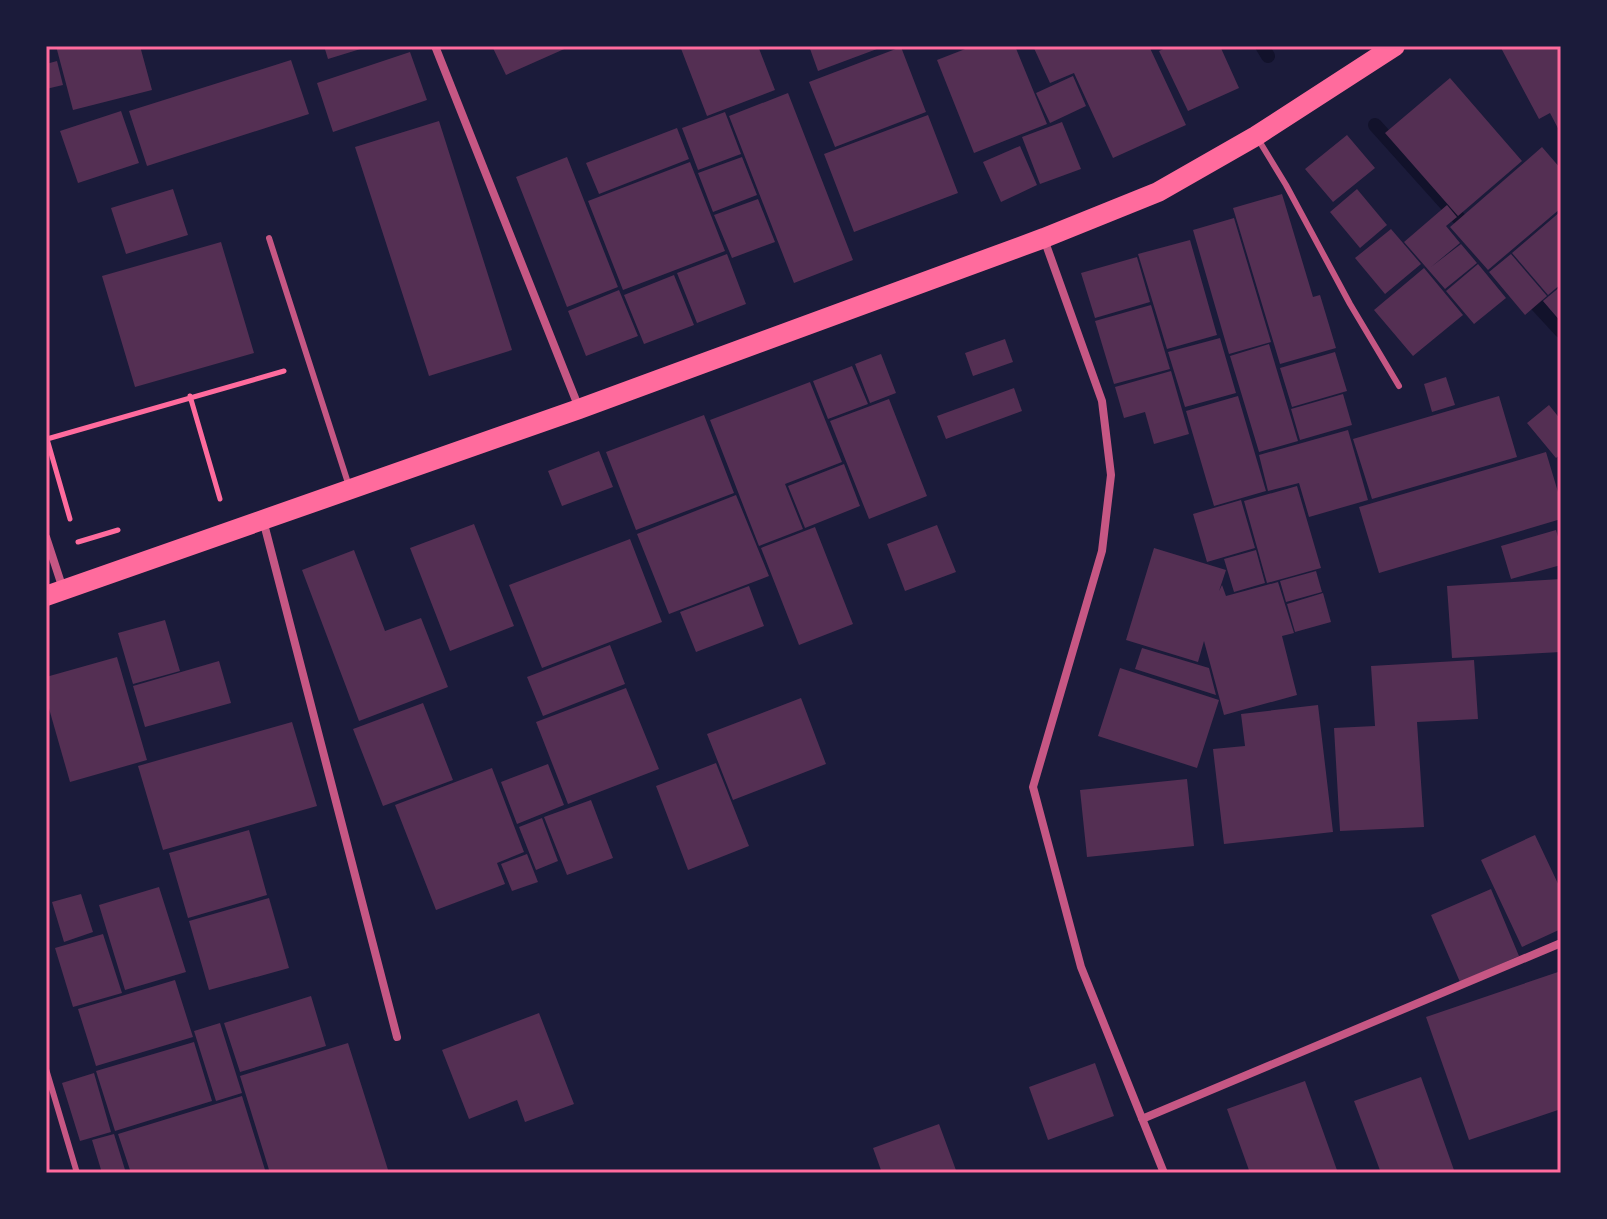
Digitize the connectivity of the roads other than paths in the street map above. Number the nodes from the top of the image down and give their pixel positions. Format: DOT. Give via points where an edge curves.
graph roads {
  1 [pos="435,46"];
  2 [pos="1395,46"];
  3 [pos="1256,136"];
  4 [pos="269,238"];
  5 [pos="1044,238"];
  6 [pos="1399,386"];
  7 [pos="579,409"];
  8 [pos="350,489"];
  9 [pos="263,520"];
  10 [pos="46,537"];
  11 [pos="55,593"];
  12 [pos="1561,943"];
  13 [pos="397,1037"];
  14 [pos="46,1069"];
  15 [pos="57,1106"];
  16 [pos="46,1110"];
  17 [pos="1142,1119"];
  18 [pos="77,1173"];
  19 [pos="1164,1173"];
  1 -- 7 [label="street"];
  2 -- 3 [label="main road"];
  3 -- 5 [label="main road" via="1158,192"];
  3 -- 6 [label="lane"];
  4 -- 8 [label="lane"];
  5 -- 7 [label="main road"];
  5 -- 17 [label="street" via="1102,401 1111,475 1102,551 1033,787 1081,967"];
  7 -- 8 [label="main road"];
  8 -- 9 [label="main road"];
  9 -- 11 [label="main road"];
  9 -- 13 [label="street"];
  10 -- 11 [label="street"];
  12 -- 17 [label="street"];
  14 -- 15 [label="lane"];
  15 -- 16 [label="lane"];
  15 -- 18 [label="lane"];
  17 -- 19 [label="street"];
}
